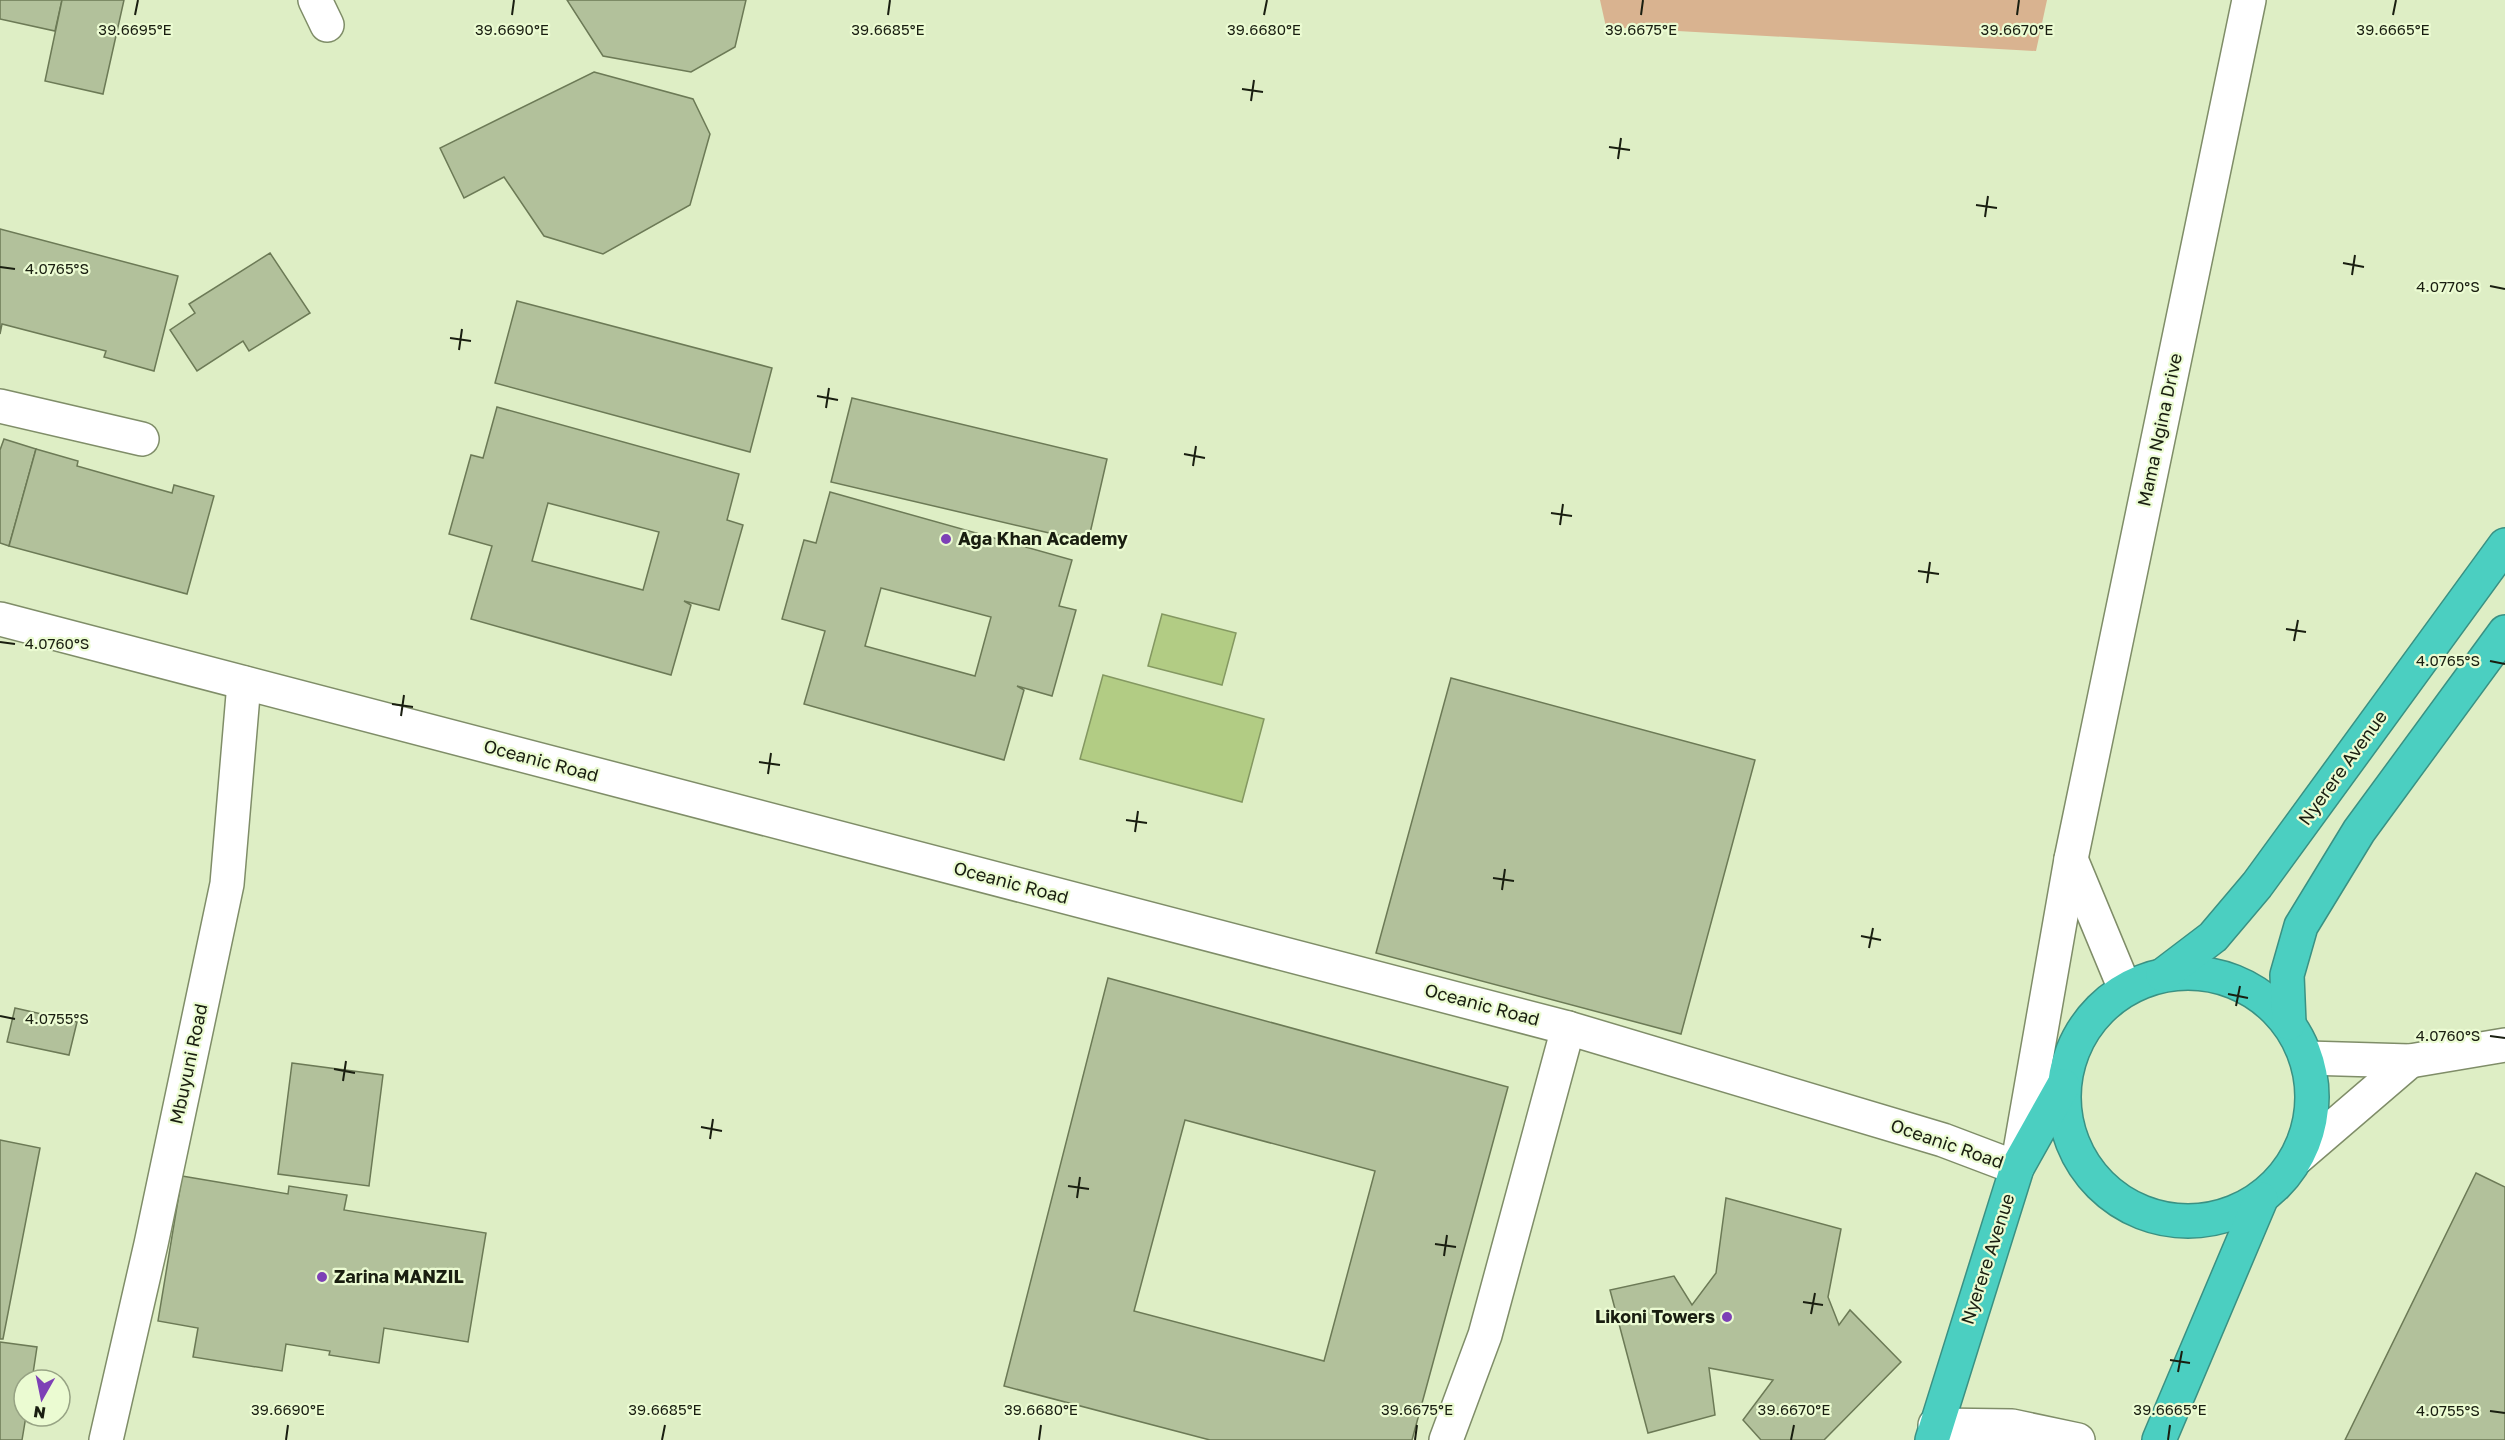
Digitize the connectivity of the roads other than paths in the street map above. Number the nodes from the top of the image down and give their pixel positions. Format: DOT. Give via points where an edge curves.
graph roads {
  1 [pos="2249,0"];
  2 [pos="0,406"];
  3 [pos="142,439"];
  4 [pos="2505,545"];
  5 [pos="0,620"];
  6 [pos="2505,632"];
  7 [pos="244,683"];
  8 [pos="2072,860"];
  9 [pos="2163,975"];
  10 [pos="2125,989"];
  11 [pos="2289,1023"];
  12 [pos="1568,1028"];
  13 [pos="2505,1045"];
  14 [pos="2307,1058"];
  15 [pos="2410,1061"];
  16 [pos="2063,1086"];
  17 [pos="2297,1158"];
  18 [pos="2017,1168"];
  19 [pos="2261,1199"];
  20 [pos="1934,1432"];
  21 [pos="106,1440"];
  22 [pos="1446,1440"];
  23 [pos="2078,1440"];
  24 [pos="2159,1440"];
  1 -- 8 [label="street, Mama Ngina Drive"];
  2 -- 3 [label="street"];
  4 -- 9 [label="highway, Nyerere Avenue" via="2257,885 2213,937"];
  5 -- 7 [label="street, Oceanic Road"];
  6 -- 11 [label="highway" via="2359,831 2301,926 2287,975"];
  7 -- 12 [label="street, Oceanic Road"];
  7 -- 21 [label="street, Mbuyuni Road" via="227,884 152,1244"];
  8 -- 10 [label="street"];
  8 -- 18 [label="street, Mama Ngina Drive"];
  9 -- 10 [label="highway"];
  9 -- 11 [label="highway" via="2199,973 2233,981 2264,998"];
  10 -- 16 [label="highway" via="2094,1014 2073,1048"];
  11 -- 14 [label="highway"];
  12 -- 18 [label="street, Oceanic Road" via="1943,1140"];
  12 -- 22 [label="street" via="1485,1335"];
  13 -- 15 [label="street"];
  14 -- 15 [label="street"];
  14 -- 17 [label="highway" via="2313,1109"];
  15 -- 17 [label="street"];
  16 -- 18 [label="highway, Nyerere Avenue"];
  16 -- 19 [label="highway" via="2066,1125 2081,1162 2109,1193 2144,1214 2184,1221 2224,1216"];
  17 -- 19 [label="highway" via="2282,1181"];
  18 -- 20 [label="highway, Nyerere Avenue"];
  19 -- 24 [label="highway"];
  20 -- 23 [label="street" via="2012,1426"];
}
